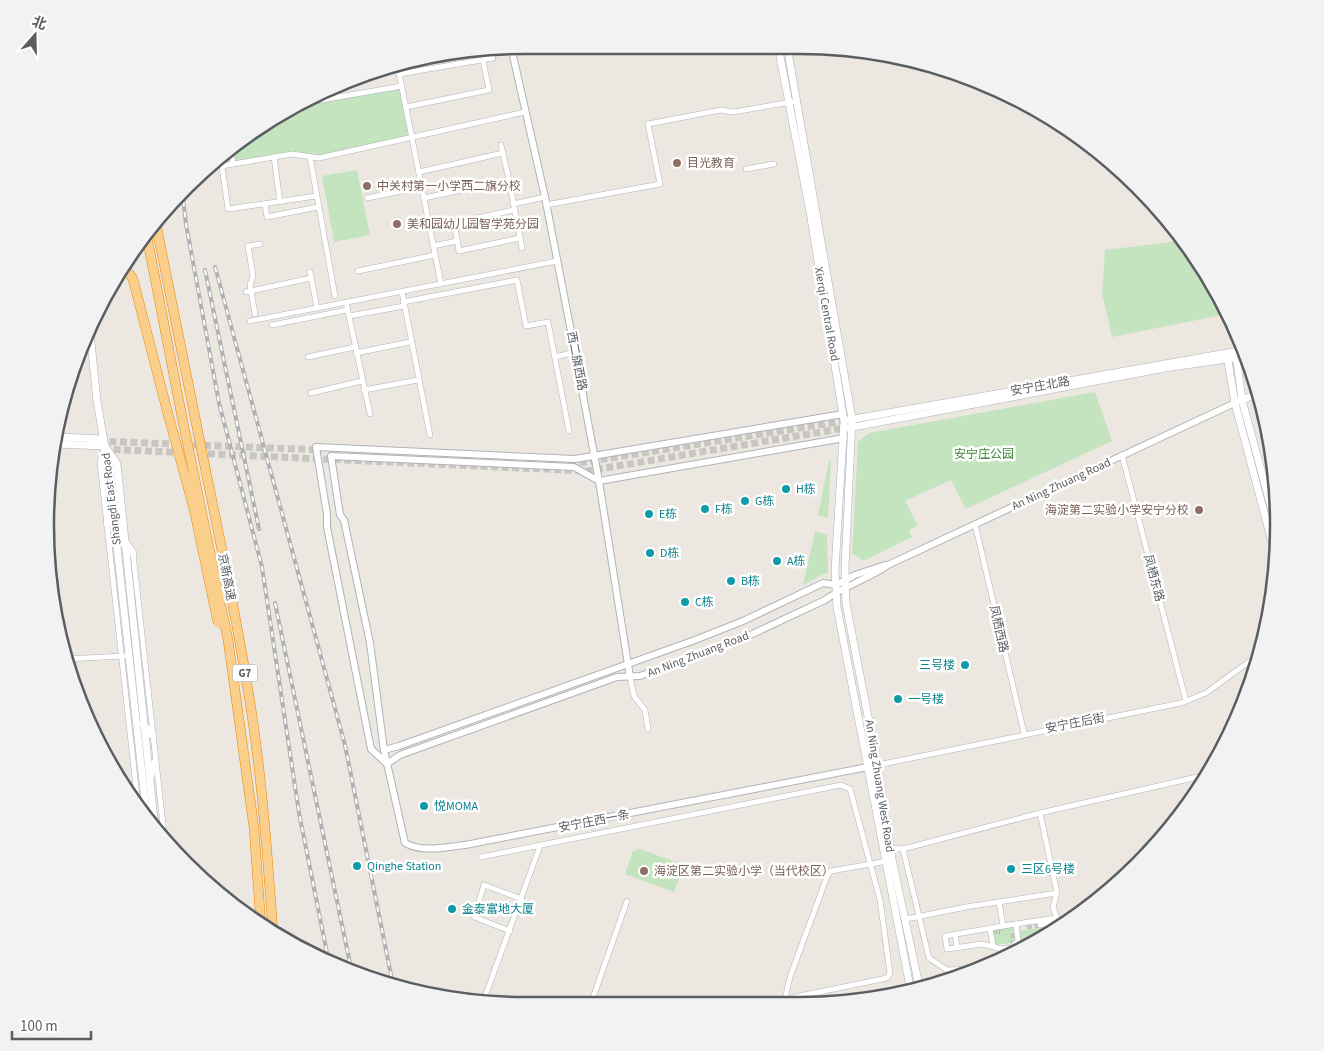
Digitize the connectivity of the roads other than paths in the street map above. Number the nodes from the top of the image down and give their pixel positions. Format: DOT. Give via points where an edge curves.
graph roads {
  1 [pos="513,54"];
  2 [pos="780,54"];
  3 [pos="788,54"];
  4 [pos="493,55"];
  5 [pos="483,60"];
  6 [pos="399,74"];
  7 [pos="402,86"];
  8 [pos="337,93"];
  9 [pos="337,97"];
  10 [pos="323,100"];
  11 [pos="794,101"];
  12 [pos="406,107"];
  13 [pos="525,112"];
  14 [pos="413,138"];
  15 [pos="501,145"];
  16 [pos="503,153"];
  17 [pos="232,156"];
  18 [pos="274,157"];
  19 [pos="310,157"];
  20 [pos="233,164"];
  21 [pos="774,164"];
  22 [pos="746,169"];
  23 [pos="419,172"];
  24 [pos="509,180"];
  25 [pos="422,187"];
  26 [pos="316,196"];
  27 [pos="367,198"];
  28 [pos="424,198"];
  29 [pos="545,201"];
  30 [pos="280,202"];
  31 [pos="265,204"];
  32 [pos="513,204"];
  33 [pos="318,207"];
  34 [pos="514,210"];
  35 [pos="157,230"];
  36 [pos="520,238"];
  37 [pos="457,241"];
  38 [pos="148,242"];
  39 [pos="260,244"];
  40 [pos="434,246"];
  41 [pos="522,248"];
  42 [pos="435,255"];
  43 [pos="558,261"];
  44 [pos="358,271"];
  45 [pos="128,272"];
  46 [pos="441,284"];
  47 [pos="248,291"];
  48 [pos="402,292"];
  49 [pos="335,296"];
  50 [pos="346,302"];
  51 [pos="404,304"];
  52 [pos="317,308"];
  53 [pos="347,310"];
  54 [pos="255,314"];
  55 [pos="349,316"];
  56 [pos="250,321"];
  57 [pos="272,325"];
  58 [pos="91,342"];
  59 [pos="410,342"];
  60 [pos="356,350"];
  61 [pos="575,352"];
  62 [pos="1236,354"];
  63 [pos="1228,355"];
  64 [pos="308,357"];
  65 [pos="555,357"];
  66 [pos="418,380"];
  67 [pos="362,381"];
  68 [pos="364,390"];
  69 [pos="311,392"];
  70 [pos="1252,396"];
  71 [pos="1239,401"];
  72 [pos="370,414"];
  73 [pos="847,422"];
  74 [pos="569,431"];
  75 [pos="430,435"];
  76 [pos="62,438"];
  77 [pos="844,438"];
  78 [pos="104,443"];
  79 [pos="61,444"];
  80 [pos="359,449"];
  81 [pos="594,454"];
  82 [pos="1122,456"];
  83 [pos="359,458"];
  84 [pos="599,480"];
  85 [pos="112,499"];
  86 [pos="1269,503"];
  87 [pos="107,524"];
  88 [pos="975,524"];
  89 [pos="1270,531"];
  90 [pos="124,540"];
  91 [pos="133,553"];
  92 [pos="845,585"];
  93 [pos="836,588"];
  94 [pos="131,642"];
  95 [pos="129,655"];
  96 [pos="73,658"];
  97 [pos="1250,662"];
  98 [pos="628,664"];
  99 [pos="630,677"];
  100 [pos="234,682"];
  101 [pos="1186,701"];
  102 [pos="143,723"];
  103 [pos="648,730"];
  104 [pos="1024,734"];
  105 [pos="152,736"];
  106 [pos="384,750"];
  107 [pos="155,762"];
  108 [pos="387,764"];
  109 [pos="878,765"];
  110 [pos="869,767"];
  111 [pos="1198,777"];
  112 [pos="149,781"];
  113 [pos="137,794"];
  114 [pos="146,805"];
  115 [pos="1040,813"];
  116 [pos="153,816"];
  117 [pos="163,828"];
  118 [pos="540,846"];
  119 [pos="891,848"];
  120 [pos="903,849"];
  121 [pos="481,857"];
  122 [pos="888,860"];
  123 [pos="870,863"];
  124 [pos="1057,893"];
  125 [pos="522,899"];
  126 [pos="627,901"];
  127 [pos="999,902"];
  128 [pos="260,916"];
  129 [pos="920,916"];
  130 [pos="906,919"];
  131 [pos="1057,920"];
  132 [pos="1054,922"];
  133 [pos="272,923"];
  134 [pos="1053,923"];
  135 [pos="1016,924"];
  136 [pos="1040,925"];
  137 [pos="1003,926"];
  138 [pos="990,928"];
  139 [pos="510,931"];
  140 [pos="955,934"];
  141 [pos="1014,945"];
  142 [pos="993,946"];
  143 [pos="957,948"];
  144 [pos="1009,948"];
  145 [pos="956,970"];
  146 [pos="918,982"];
  147 [pos="910,984"];
  148 [pos="486,995"];
  149 [pos="593,997"];
  150 [pos="786,997"];
  151 [pos="795,997"];
  1 -- 13 [label="street, 西二旗西路"];
  2 -- 11 [label="main road, Xierqi Central Road"];
  3 -- 11 [label="main road, Xierqi Central Road"];
  4 -- 5 [label="street" via="493,58"];
  5 -- 6 [label="street"];
  5 -- 12 [label="street" via="489,90"];
  6 -- 7 [label="street"];
  7 -- 9 [label="street"];
  7 -- 12 [label="street"];
  8 -- 9 [label="street"];
  9 -- 10 [label="street"];
  11 -- 29 [label="street" via="648,124 660,184"];
  11 -- 73 [label="main road, Xierqi Central Road"];
  12 -- 14 [label="street"];
  13 -- 14 [label="street"];
  13 -- 29 [label="street, 西二旗西路"];
  14 -- 19 [label="street" via="319,158"];
  14 -- 23 [label="street"];
  15 -- 16 [label="street"];
  16 -- 23 [label="street"];
  16 -- 24 [label="street"];
  17 -- 20 [label="street"];
  18 -- 19 [label="street" via="292,154"];
  18 -- 20 [label="street"];
  18 -- 30 [label="street"];
  19 -- 26 [label="street"];
  20 -- 31 [label="street" via="222,166 228,209"];
  21 -- 22 [label="street"];
  23 -- 25 [label="street"];
  24 -- 28 [label="street"];
  24 -- 32 [label="street"];
  25 -- 27 [label="street"];
  25 -- 28 [label="street"];
  26 -- 30 [label="street"];
  26 -- 33 [label="street"];
  28 -- 40 [label="street"];
  29 -- 32 [label="street"];
  29 -- 43 [label="street, 西二旗西路"];
  30 -- 31 [label="street"];
  31 -- 33 [label="street" via="267,217"];
  32 -- 34 [label="street"];
  33 -- 49 [label="street"];
  34 -- 36 [label="street"];
  34 -- 37 [label="street" via="454,223"];
  35 -- 133 [label="highway, 京新高速 / G7, bridge" via="253,722"];
  36 -- 37 [label="street" via="459,251"];
  36 -- 41 [label="street"];
  37 -- 40 [label="street"];
  38 -- 100 [label="highway, 京新高速 / G7, bridge"];
  39 -- 47 [label="street" via="248,246 253,276"];
  40 -- 42 [label="street"];
  42 -- 44 [label="street"];
  42 -- 46 [label="street"];
  43 -- 46 [label="street"];
  43 -- 61 [label="street, 西二旗西路"];
  45 -- 100 [label="highway, bridge" via="133,279 194,509"];
  46 -- 48 [label="street"];
  47 -- 52 [label="street" via="310,275"];
  47 -- 54 [label="street"];
  48 -- 50 [label="street"];
  48 -- 51 [label="street"];
  50 -- 52 [label="street"];
  50 -- 53 [label="street"];
  51 -- 55 [label="street"];
  51 -- 59 [label="street"];
  51 -- 65 [label="street" via="517,280 526,326 548,322"];
  52 -- 56 [label="street"];
  53 -- 55 [label="street"];
  53 -- 57 [label="street"];
  55 -- 60 [label="street"];
  58 -- 78 [label="main road, Shangdi East Road"];
  59 -- 60 [label="street"];
  59 -- 66 [label="street"];
  60 -- 64 [label="street"];
  60 -- 67 [label="street"];
  61 -- 65 [label="street"];
  61 -- 81 [label="street, 西二旗西路"];
  62 -- 63 [label="main road, 安宁庄北路"];
  62 -- 71 [label="main road"];
  63 -- 71 [label="main road"];
  63 -- 73 [label="main road, 安宁庄北路"];
  65 -- 74 [label="street"];
  66 -- 68 [label="street"];
  66 -- 75 [label="street"];
  67 -- 68 [label="street"];
  67 -- 69 [label="street"];
  68 -- 72 [label="street"];
  70 -- 71 [label="main road, An Ning Zhuang Road"];
  71 -- 82 [label="street, An Ning Zhuang Road"];
  71 -- 86 [label="main road"];
  71 -- 89 [label="main road"];
  73 -- 77 [label="main road, Xierqi Central Road"];
  73 -- 81 [label="street"];
  73 -- 92 [label="main road, Xierqi Central Road"];
  76 -- 78 [label="main road"];
  77 -- 84 [label="street"];
  77 -- 93 [label="main road, Xierqi Central Road"];
  78 -- 79 [label="main road"];
  78 -- 85 [label="main road, Shangdi East Road"];
  78 -- 87 [label="street" via="100,462"];
  78 -- 90 [label="main road, Shangdi East Road" via="117,464"];
  80 -- 81 [label="street" via="576,459"];
  80 -- 83 [label="street"];
  80 -- 108 [label="street" via="316,447 327,527 371,749"];
  81 -- 84 [label="street, 西二旗西路"];
  82 -- 88 [label="street, An Ning Zhuang Road"];
  82 -- 101 [label="street, 凤栖东路"];
  83 -- 84 [label="street" via="574,467"];
  83 -- 106 [label="street, 安宁庄西一条" via="331,456 340,515 344,520 370,643"];
  84 -- 98 [label="street, 西二旗西路"];
  85 -- 87 [label="main road" via="108,506"];
  85 -- 94 [label="main road, Shangdi East Road"];
  87 -- 94 [label="street"];
  88 -- 92 [label="street, An Ning Zhuang Road" via="888,565 872,576"];
  88 -- 104 [label="street, 凤栖西路"];
  90 -- 91 [label="main road"];
  90 -- 94 [label="main road, Shangdi East Road"];
  91 -- 94 [label="street"];
  92 -- 93 [label="street, An Ning Zhuang Road"];
  92 -- 109 [label="main road, An Ning Zhuang West Road"];
  93 -- 98 [label="street, An Ning Zhuang Road" via="824,584 743,621"];
  93 -- 99 [label="street, An Ning Zhuang Road" via="825,600 746,637"];
  93 -- 110 [label="main road, Xierqi Central Road"];
  94 -- 95 [label="main road, Shangdi East Road"];
  94 -- 105 [label="street"];
  95 -- 96 [label="street"];
  95 -- 102 [label="main road, Shangdi East Road"];
  95 -- 113 [label="street"];
  95 -- 114 [label="main road, Shangdi East Road"];
  97 -- 101 [label="street, 安宁庄后街" via="1206,693"];
  98 -- 99 [label="street, 西二旗西路"];
  98 -- 106 [label="street, An Ning Zhuang Road"];
  99 -- 103 [label="street" via="636,699 644,710"];
  99 -- 108 [label="street, An Ning Zhuang Road" via="617,677 400,755"];
  100 -- 128 [label="highway, 京新高速 / G7, bridge" via="254,828"];
  101 -- 104 [label="street, 安宁庄后街"];
  102 -- 105 [label="main road"];
  102 -- 112 [label="main road, Shangdi East Road"];
  104 -- 109 [label="street, 安宁庄后街"];
  105 -- 107 [label="street"];
  106 -- 108 [label="street, 安宁庄西一条"];
  107 -- 112 [label="main road"];
  107 -- 117 [label="street"];
  108 -- 110 [label="street, 安宁庄西一条" via="405,843 423,849 484,841"];
  109 -- 110 [label="street, 安宁庄西一条"];
  109 -- 119 [label="main road, An Ning Zhuang West Road"];
  110 -- 122 [label="main road, Xierqi Central Road"];
  111 -- 115 [label="street"];
  112 -- 116 [label="main road, Shangdi East Road"];
  115 -- 120 [label="street"];
  115 -- 124 [label="street"];
  118 -- 121 [label="street"];
  118 -- 123 [label="street" via="841,785 850,789"];
  118 -- 125 [label="street"];
  119 -- 120 [label="street"];
  119 -- 122 [label="main road, An Ning Zhuang West Road"];
  120 -- 129 [label="street"];
  122 -- 123 [label="street"];
  122 -- 130 [label="main road, An Ning Zhuang West Road"];
  122 -- 147 [label="main road"];
  123 -- 150 [label="street" via="828,874"];
  123 -- 151 [label="street" via="880,900 891,968 887,978"];
  124 -- 127 [label="street"];
  124 -- 131 [label="street" via="1053,906"];
  125 -- 139 [label="street"];
  125 -- 139 [label="street" via="484,885 474,917"];
  126 -- 149 [label="street"];
  127 -- 129 [label="street"];
  127 -- 137 [label="street"];
  129 -- 130 [label="street"];
  129 -- 145 [label="street" via="929,958 947,970"];
  130 -- 146 [label="main road, An Ning Zhuang West Road"];
  132 -- 135 [label="street"];
  134 -- 136 [label="street"];
  135 -- 137 [label="street"];
  135 -- 141 [label="street" via="1018,941"];
  137 -- 138 [label="street"];
  138 -- 140 [label="street"];
  138 -- 142 [label="street"];
  139 -- 148 [label="street"];
  140 -- 143 [label="street"];
  140 -- 143 [label="street" via="945,936 947,949"];
  142 -- 143 [label="street" via="982,944"];
  142 -- 144 [label="street"];
}
